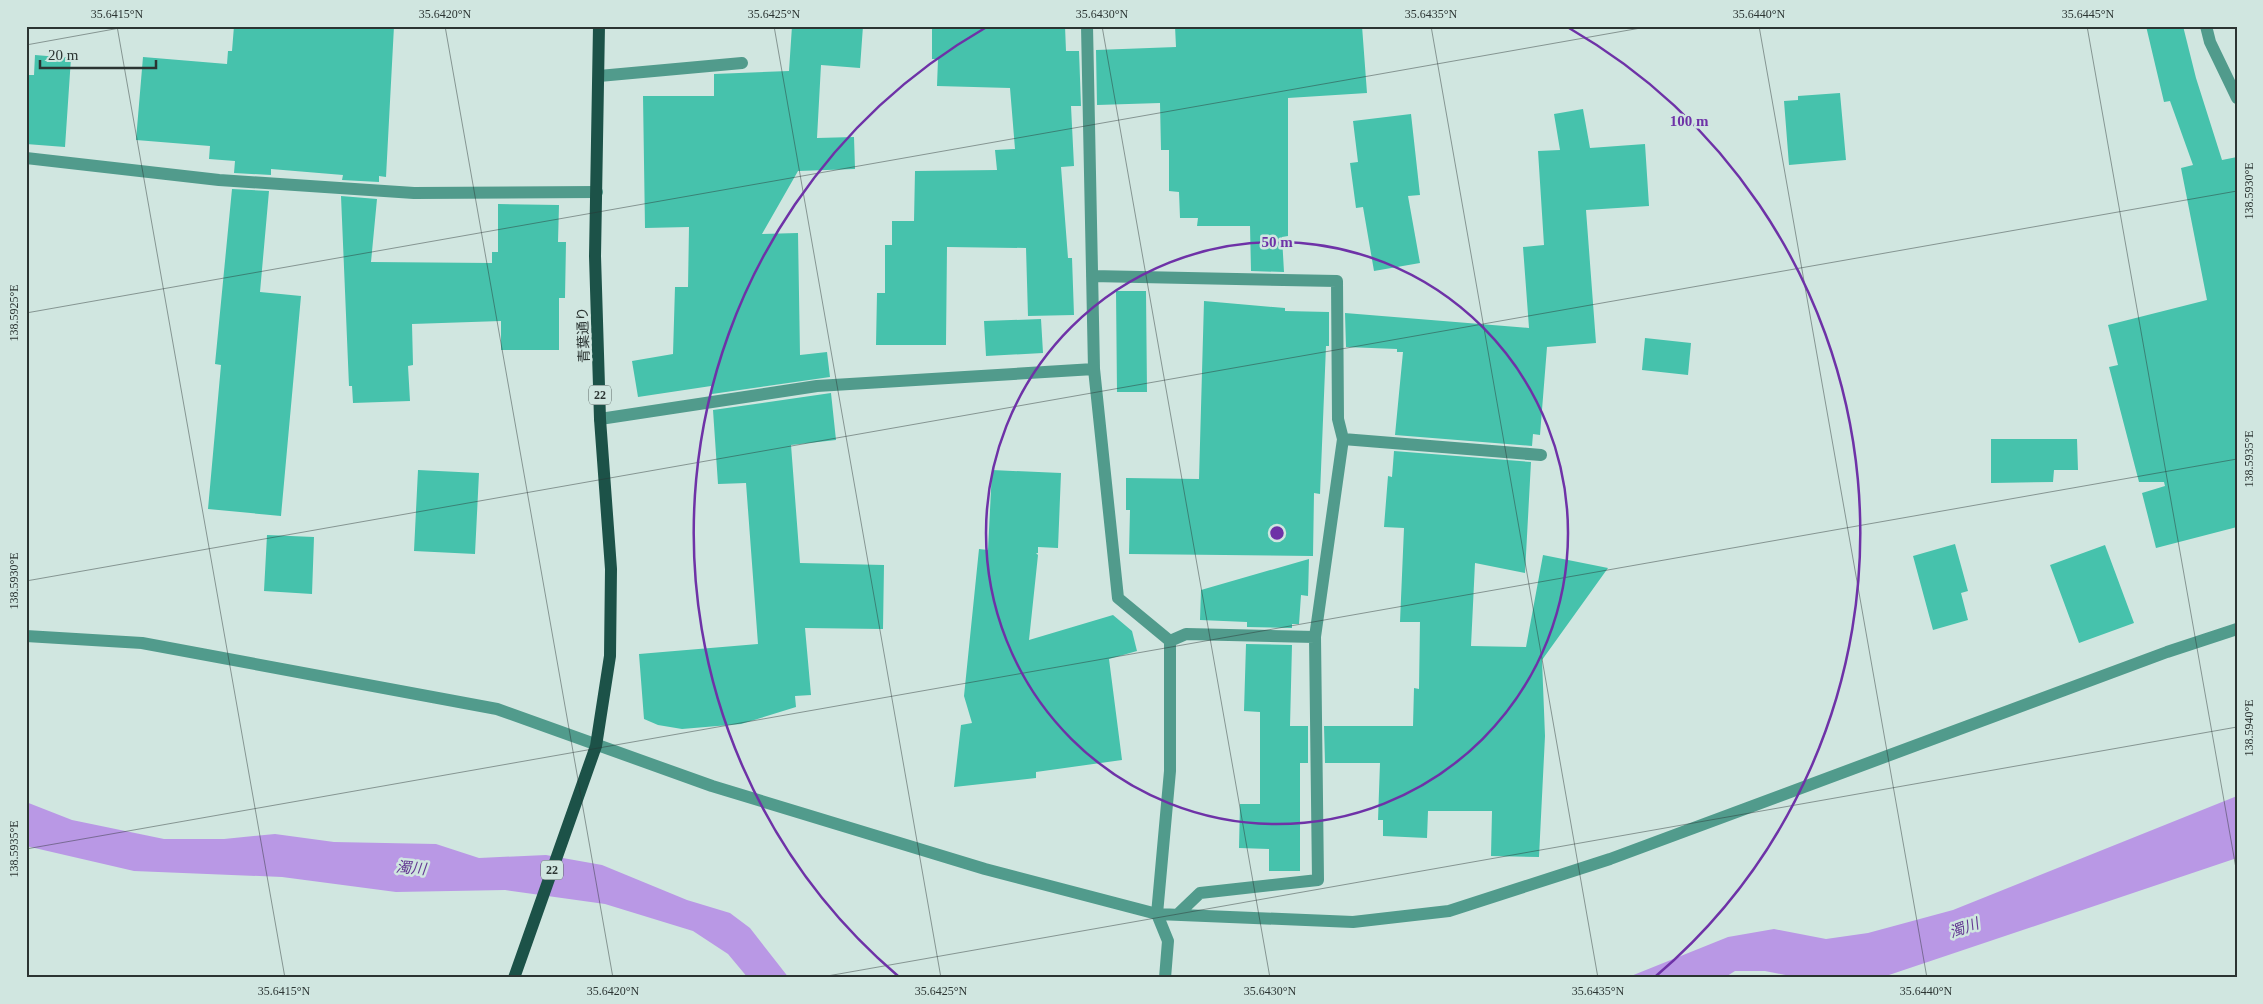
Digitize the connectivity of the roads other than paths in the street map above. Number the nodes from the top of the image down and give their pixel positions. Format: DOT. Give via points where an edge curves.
graph roads {
  1 [pos="599,26"];
  2 [pos="1087,26"];
  3 [pos="2206,26"];
  4 [pos="742,63"];
  5 [pos="599,76"];
  6 [pos="2237,98"];
  7 [pos="26,158"];
  8 [pos="597,192"];
  9 [pos="1092,276"];
  10 [pos="1094,369"];
  11 [pos="600,418"];
  12 [pos="1343,439"];
  13 [pos="1541,455"];
  14 [pos="2237,628"];
  15 [pos="26,636"];
  16 [pos="1316,637"];
  17 [pos="1170,641"];
  18 [pos="596,746"];
  19 [pos="1157,914"];
  20 [pos="1177,915"];
  21 [pos="514,978"];
  22 [pos="1165,978"];
  1 -- 5 [label="main road, 青葉通り / 22"];
  2 -- 9 [label="street"];
  3 -- 6 [label="street" via="2210,42"];
  4 -- 5 [label="street"];
  5 -- 8 [label="main road, 青葉通り / 22"];
  7 -- 8 [label="street" via="219,180 414,193"];
  8 -- 11 [label="main road, 青葉通り / 22"];
  9 -- 10 [label="street"];
  9 -- 12 [label="street" via="1337,280 1338,419"];
  10 -- 11 [label="street" via="818,386"];
  10 -- 17 [label="street" via="1118,598"];
  11 -- 18 [label="main road, 青葉通り / 22" via="611,569 610,656"];
  12 -- 13 [label="street"];
  12 -- 16 [label="street"];
  14 -- 20 [label="street" via="1610,859 1449,911 1353,922"];
  15 -- 18 [label="street" via="142,643 497,709"];
  16 -- 17 [label="street" via="1186,634"];
  16 -- 20 [label="street" via="1318,880 1200,893"];
  17 -- 19 [label="street" via="1170,771"];
  18 -- 19 [label="street" via="712,786 985,869"];
  18 -- 21 [label="main road, 青葉通り / 22"];
  19 -- 20 [label="street"];
  19 -- 22 [label="street" via="1168,941"];
}
